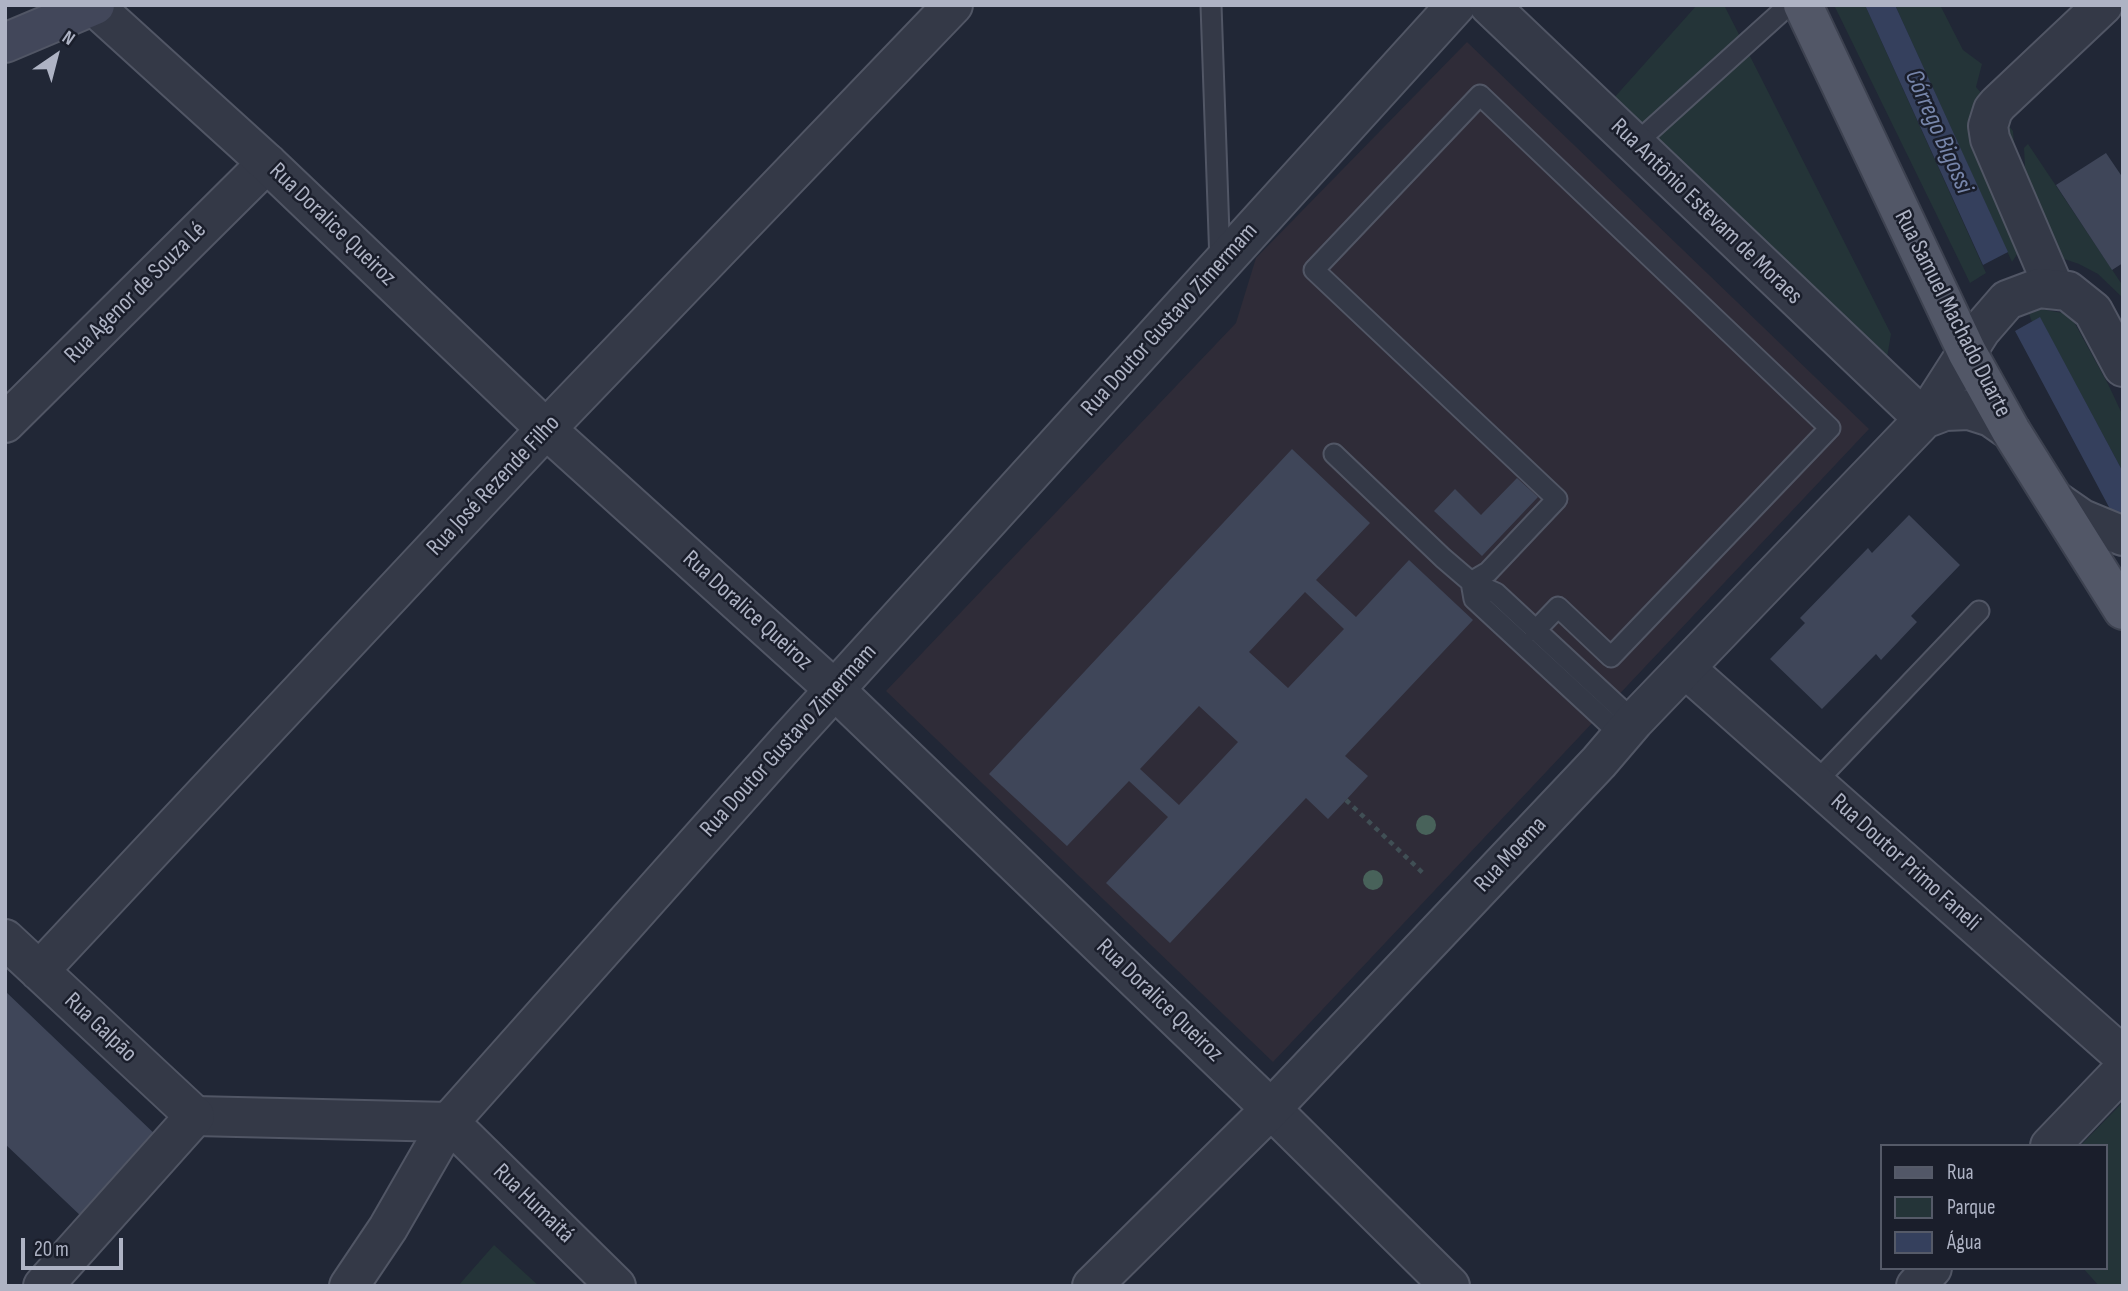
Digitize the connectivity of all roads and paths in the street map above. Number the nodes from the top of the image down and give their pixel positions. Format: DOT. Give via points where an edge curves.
graph roads {
  1 [pos="953,5"];
  2 [pos="1211,5"];
  3 [pos="1456,5"];
  4 [pos="1489,5"];
  5 [pos="1789,5"];
  6 [pos="1803,5"];
  7 [pos="2103,5"];
  8 [pos="95,6"];
  9 [pos="5,43"];
  10 [pos="1635,144"];
  11 [pos="267,163"];
  12 [pos="1220,265"];
  13 [pos="2054,288"];
  14 [pos="1967,352"];
  15 [pos="2123,368"];
  16 [pos="1924,419"];
  17 [pos="5,424"];
  18 [pos="546,429"];
  19 [pos="2011,431"];
  20 [pos="1334,454"];
  21 [pos="2056,501"];
  22 [pos="2123,536"];
  23 [pos="1471,582"];
  24 [pos="2123,610"];
  25 [pos="1979,611"];
  26 [pos="1535,631"];
  27 [pos="1686,669"];
  28 [pos="835,690"];
  29 [pos="1627,728"];
  30 [pos="1815,783"];
  31 [pos="1346,800"];
  32 [pos="1424,874"];
  33 [pos="5,939"];
  34 [pos="39,971"];
  35 [pos="2123,1056"];
  36 [pos="2123,1070"];
  37 [pos="1271,1109"];
  38 [pos="195,1116"];
  39 [pos="449,1122"];
  40 [pos="2052,1144"];
  41 [pos="1931,1270"];
  42 [pos="43,1286"];
  43 [pos="349,1286"];
  44 [pos="617,1286"];
  45 [pos="1092,1286"];
  46 [pos="1450,1286"];
  47 [pos="1916,1286"];
  1 -- 18 [label="street, Rua José Rezende Filho"];
  2 -- 12 [label="lane"];
  3 -- 12 [label="street, Rua Doutor Gustavo Zimermam"];
  4 -- 10 [label="street, Rua Antônio Estevam de Moraes"];
  5 -- 10 [label="lane"];
  6 -- 14 [label="main road, Rua Samuel Machado Duarte"];
  7 -- 13 [label="street" via="1998,104 1989,118 1990,139"];
  8 -- 9 [label="main road"];
  8 -- 11 [label="street, Rua Doralice Queiroz"];
  10 -- 16 [label="street, Rua Antônio Estevam de Moraes"];
  11 -- 17 [label="street, Rua Agenor de Souza Lé"];
  11 -- 18 [label="street, Rua Doralice Queiroz"];
  12 -- 28 [label="street, Rua Doutor Gustavo Zimermam"];
  13 -- 14 [label="street, Rua Moema" via="2039,288 2007,300"];
  13 -- 15 [label="street" via="2068,291 2093,311"];
  14 -- 16 [label="street, Rua Moema"];
  14 -- 19 [label="main road, Rua Samuel Machado Duarte"];
  16 -- 19 [label="street" via="1945,411 1969,410 1991,417"];
  16 -- 27 [label="street, Rua Moema"];
  18 -- 28 [label="street, Rua Doralice Queiroz"];
  18 -- 34 [label="street, Rua José Rezende Filho"];
  19 -- 21 [label="main road, Rua Samuel Machado Duarte"];
  20 -- 23 [label="lane"];
  21 -- 22 [label="street" via="2082,519"];
  21 -- 24 [label="main road, Rua Samuel Machado Duarte"];
  23 -- 26 [label="lane" via="1496,593"];
  23 -- 26 [label="lane" via="1488,572 1557,499 1314,270 1480,95 1830,428 1611,657 1558,607"];
  23 -- 29 [label="lane" via="1474,598"];
  25 -- 30 [label="lane"];
  26 -- 29 [label="lane"];
  27 -- 29 [label="street, Rua Moema"];
  27 -- 30 [label="street, Rua Doutor Primo Faneli"];
  28 -- 37 [label="street, Rua Doralice Queiroz"];
  28 -- 39 [label="street, Rua Doutor Gustavo Zimermam"];
  29 -- 37 [label="street, Rua Moema"];
  30 -- 35 [label="street, Rua Doutor Primo Faneli"];
  31 -- 32 [label="path"];
  33 -- 34 [label="street, Rua Galpão"];
  34 -- 38 [label="street, Rua Galpão"];
  36 -- 40 [label="street"];
  37 -- 45 [label="street, Rua Moema"];
  37 -- 46 [label="street, Rua Doralice Queiroz"];
  38 -- 39 [label="street"];
  38 -- 42 [label="street"];
  39 -- 43 [label="street, Rua Doutor Gustavo Zimermam"];
  39 -- 44 [label="street, Rua Humaitá"];
  41 -- 47 [label="street"];
}
